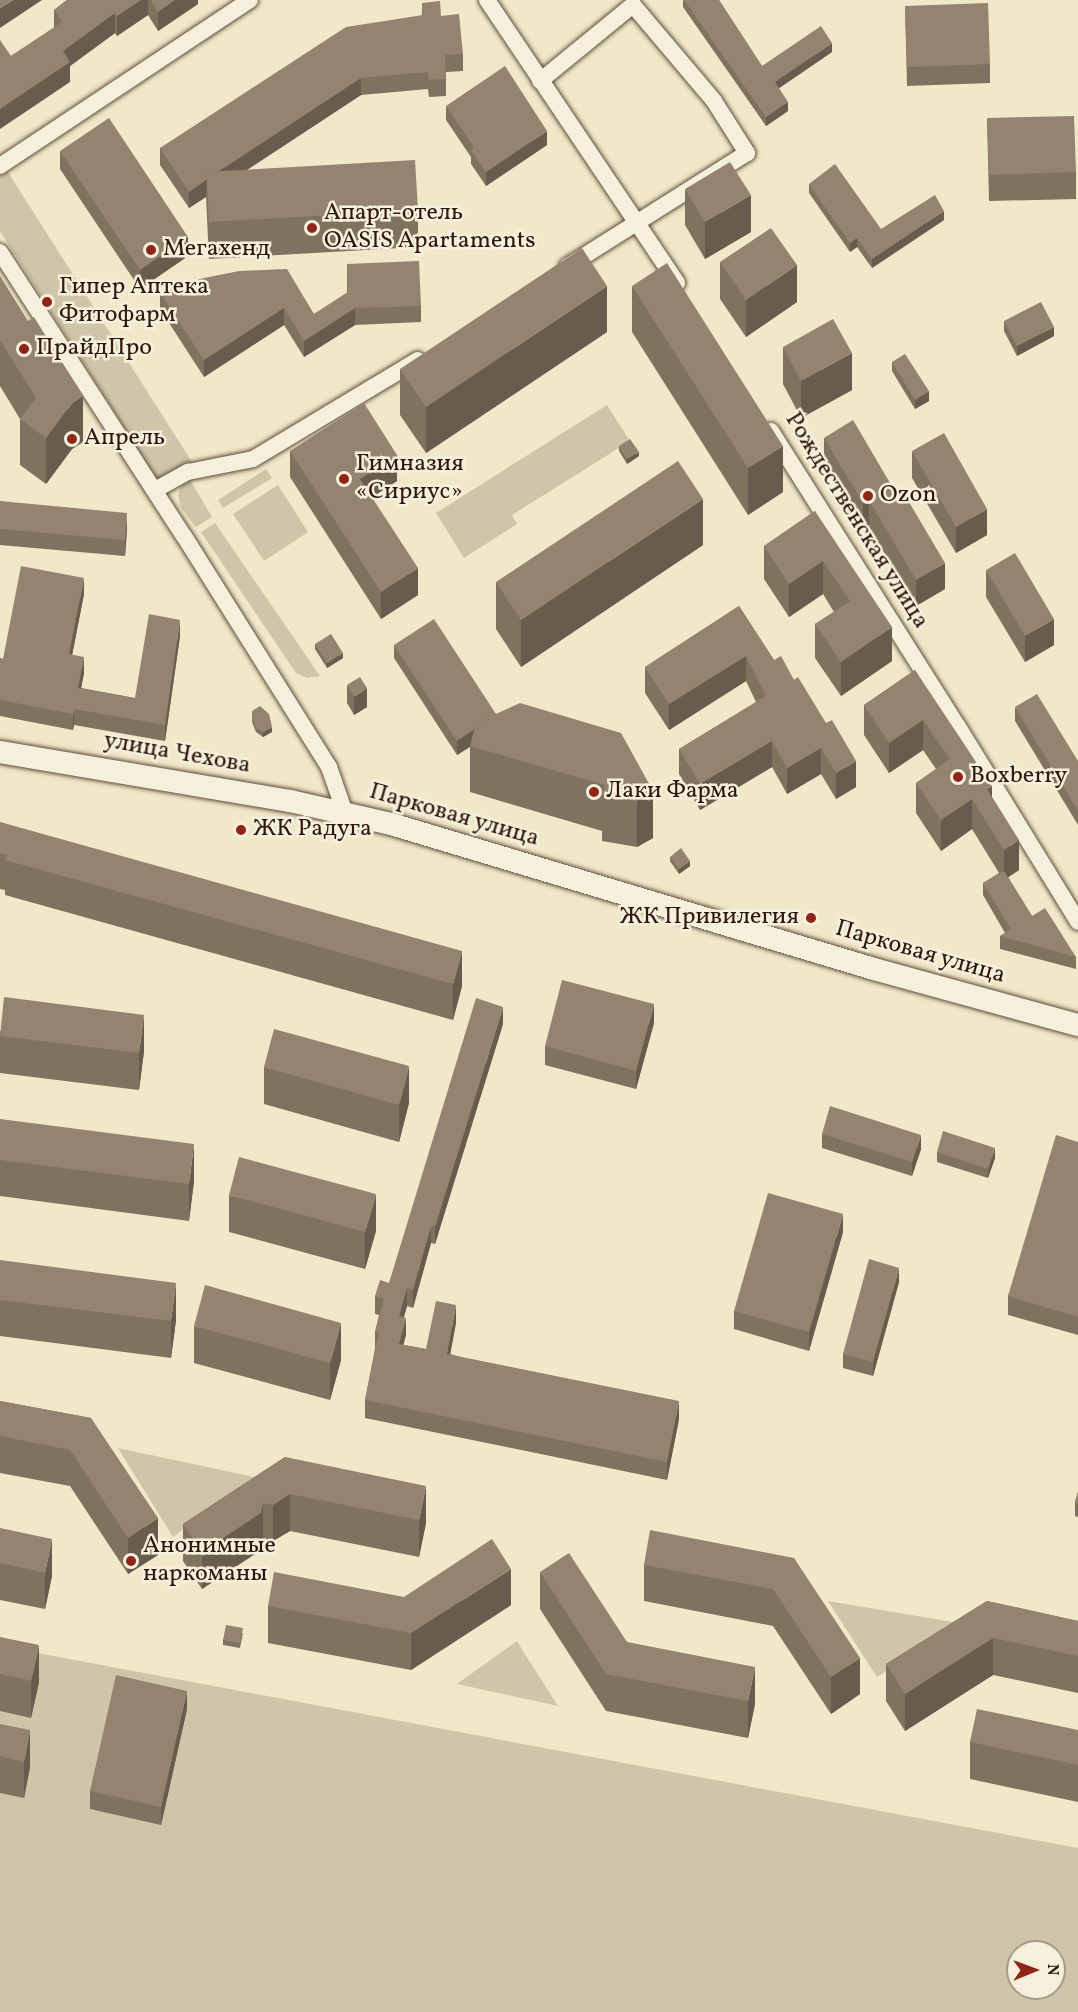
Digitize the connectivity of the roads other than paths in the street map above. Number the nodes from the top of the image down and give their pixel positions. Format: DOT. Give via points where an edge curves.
graph roads {
  1 [pos="250,0"];
  2 [pos="487,0"];
  3 [pos="540,81"];
  4 [pos="0,166"];
  5 [pos="639,222"];
  6 [pos="0,252"];
  7 [pos="548,278"];
  8 [pos="689,302"];
  9 [pos="428,354"];
  10 [pos="759,412"];
  11 [pos="155,490"];
  12 [pos="0,752"];
  13 [pos="345,813"];
  14 [pos="1078,922"];
  15 [pos="1078,1025"];
  1 -- 4 [label="street"];
  2 -- 3 [label="street"];
  3 -- 5 [label="street"];
  3 -- 5 [label="street" via="633,5 714,101 747,153"];
  5 -- 7 [label="street"];
  5 -- 8 [label="street"];
  6 -- 11 [label="street, Парковая улица"];
  9 -- 11 [label="street" via="254,459 188,472"];
  10 -- 14 [label="street, Рождественская улица"];
  11 -- 13 [label="street, Парковая улица" via="329,767"];
  12 -- 13 [label="main road, улица Чехова"];
  13 -- 15 [label="main road, Парковая улица" via="862,966"];
}
